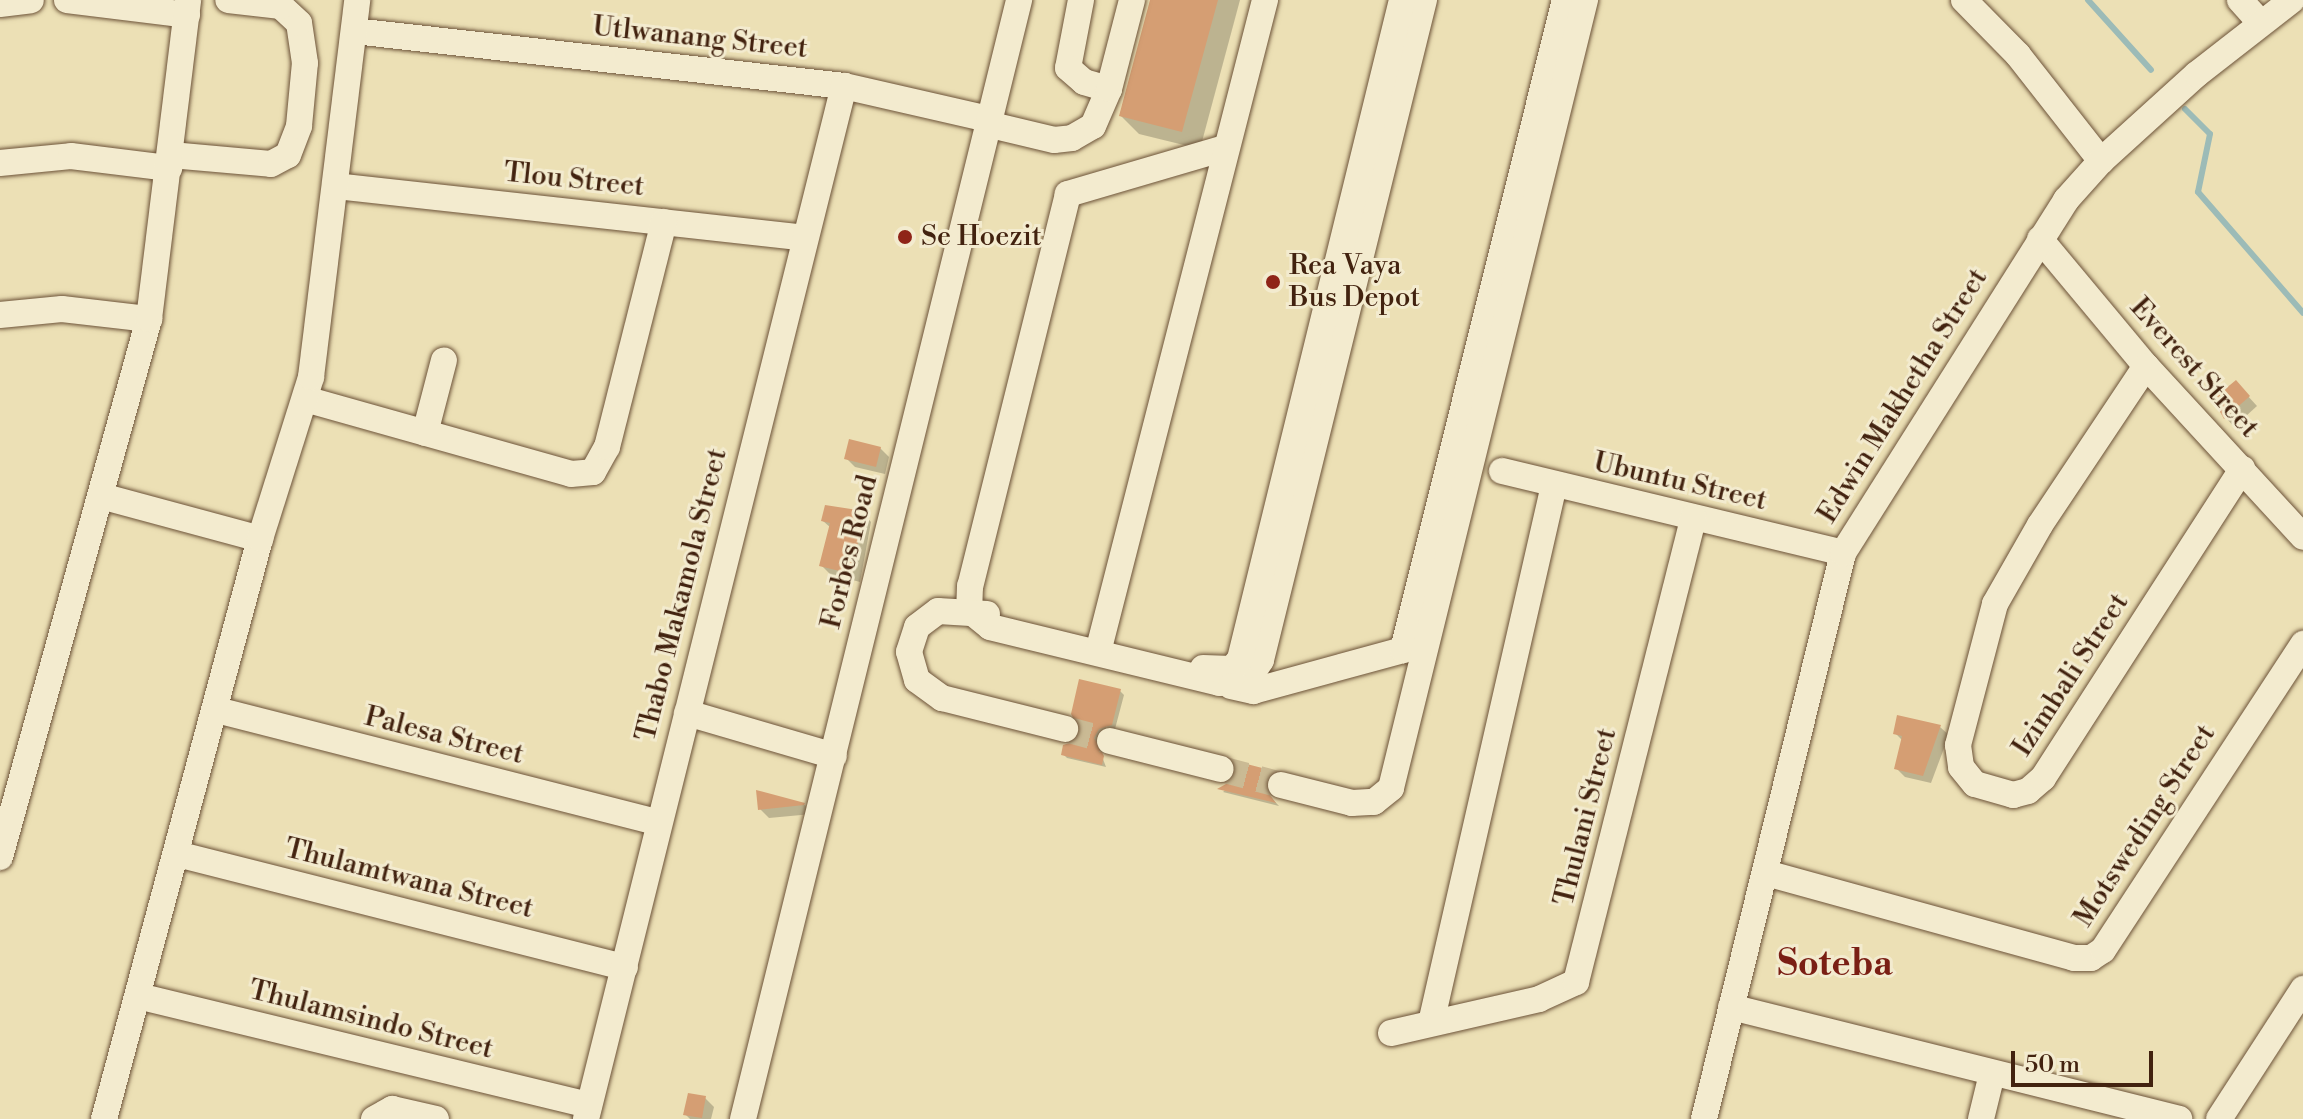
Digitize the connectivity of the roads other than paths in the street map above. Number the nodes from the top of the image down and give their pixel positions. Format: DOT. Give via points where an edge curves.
graph roads {
  1 [pos="31,0"];
  2 [pos="67,0"];
  3 [pos="228,0"];
  4 [pos="357,0"];
  5 [pos="1019,0"];
  6 [pos="1081,0"];
  7 [pos="1132,0"];
  8 [pos="1265,0"];
  9 [pos="1402,0"];
  10 [pos="1424,0"];
  11 [pos="1565,0"];
  12 [pos="1585,0"];
  13 [pos="1964,0"];
  14 [pos="2240,0"];
  15 [pos="2292,0"];
  16 [pos="0,4"];
  17 [pos="187,8"];
  18 [pos="2259,21"];
  19 [pos="354,31"];
  20 [pos="844,86"];
  21 [pos="1109,89"];
  22 [pos="988,122"];
  23 [pos="1225,148"];
  24 [pos="170,161"];
  25 [pos="2101,161"];
  26 [pos="0,163"];
  27 [pos="336,186"];
  28 [pos="664,222"];
  29 [pos="804,238"];
  30 [pos="2040,239"];
  31 [pos="0,315"];
  32 [pos="149,319"];
  33 [pos="444,360"];
  34 [pos="2146,366"];
  35 [pos="305,399"];
  36 [pos="425,433"];
  37 [pos="2242,469"];
  38 [pos="1502,471"];
  39 [pos="1554,485"];
  40 [pos="101,496"];
  41 [pos="1693,518"];
  42 [pos="2303,537"];
  43 [pos="260,539"];
  44 [pos="1843,553"];
  45 [pos="969,610"];
  46 [pos="2303,644"];
  47 [pos="1099,647"];
  48 [pos="1219,683"];
  49 [pos="217,710"];
  50 [pos="687,713"];
  51 [pos="1065,729"];
  52 [pos="1110,741"];
  53 [pos="834,756"];
  54 [pos="1221,769"];
  55 [pos="1281,785"];
  56 [pos="656,822"];
  57 [pos="177,854"];
  58 [pos="0,857"];
  59 [pos="1766,873"];
  60 [pos="625,967"];
  61 [pos="2303,989"];
  62 [pos="138,996"];
  63 [pos="1731,1007"];
  64 [pos="1431,1023"];
  65 [pos="1391,1033"];
  66 [pos="1992,1074"];
  67 [pos="587,1112"];
  68 [pos="104,1119"];
  69 [pos="374,1119"];
  70 [pos="436,1119"];
  71 [pos="743,1119"];
  72 [pos="1704,1119"];
  73 [pos="1981,1119"];
  74 [pos="2179,1119"];
  75 [pos="2219,1119"];
  1 -- 16 [label="street"];
  2 -- 17 [label="street"];
  3 -- 24 [label="street" via="281,6 299,23 305,63 299,126 288,155 271,164"];
  4 -- 19 [label="street"];
  5 -- 22 [label="street, Forbes Road"];
  6 -- 21 [label="street" via="1068,68 1084,82"];
  7 -- 21 [label="street, Utlwanang Street"];
  8 -- 23 [label="street"];
  9 -- 47 [label="street" via="1240,659 1232,669 1219,672"];
  10 -- 48 [label="street" via="1261,660 1247,681"];
  11 -- 48 [label="street" via="1403,650 1253,691"];
  12 -- 55 [label="street" via="1391,788 1374,802 1352,803"];
  13 -- 25 [label="street" via="2018,55"];
  14 -- 18 [label="street"];
  15 -- 18 [label="street, Edwin Makhetha Street"];
  17 -- 24 [label="street"];
  18 -- 25 [label="street, Edwin Makhetha Street"];
  19 -- 20 [label="street, Utlwanang Street"];
  19 -- 27 [label="street"];
  20 -- 22 [label="street, Utlwanang Street"];
  20 -- 29 [label="street, Thabo Makamola Street"];
  21 -- 22 [label="street, Utlwanang Street" via="1093,126 1072,138 1054,140"];
  22 -- 53 [label="street, Forbes Road"];
  23 -- 45 [label="street" via="1068,194 970,586"];
  23 -- 47 [label="street"];
  24 -- 26 [label="street" via="71,156"];
  24 -- 32 [label="street"];
  25 -- 30 [label="street, Edwin Makhetha Street"];
  27 -- 28 [label="street, Tlou Street"];
  27 -- 35 [label="street"];
  28 -- 29 [label="street, Tlou Street"];
  28 -- 36 [label="street" via="607,447 593,472 571,474"];
  29 -- 50 [label="street, Thabo Makamola Street"];
  30 -- 34 [label="street, Everest Street"];
  30 -- 44 [label="street, Edwin Makhetha Street"];
  31 -- 32 [label="street" via="62,309"];
  32 -- 40 [label="street"];
  33 -- 36 [label="street"];
  34 -- 37 [label="street, Everest Street"];
  34 -- 37 [label="street, Izimbali Street" via="2040,525 1991,612 1958,745 1961,767 1975,784 2013,795 2043,778"];
  35 -- 36 [label="street"];
  35 -- 43 [label="street"];
  37 -- 42 [label="street, Everest Street"];
  38 -- 39 [label="street, Ubuntu Street"];
  39 -- 41 [label="street, Ubuntu Street"];
  39 -- 64 [label="street"];
  40 -- 43 [label="street"];
  40 -- 58 [label="street"];
  41 -- 44 [label="street, Ubuntu Street"];
  41 -- 64 [label="street, Thulani Street" via="1576,982 1552,995"];
  43 -- 49 [label="street"];
  44 -- 59 [label="street, Edwin Makhetha Street"];
  45 -- 47 [label="street" via="990,627"];
  45 -- 51 [label="street" via="938,611 917,627 909,652 917,680 942,698"];
  46 -- 59 [label="street, Motsweding Street" via="2103,950 2091,958 2074,958"];
  47 -- 48 [label="street"];
  49 -- 56 [label="street, Palesa Street"];
  49 -- 57 [label="street"];
  50 -- 53 [label="street"];
  50 -- 56 [label="street, Thabo Makamola Street"];
  52 -- 54 [label="street"];
  53 -- 71 [label="street, Forbes Road"];
  56 -- 60 [label="street, Thabo Makamola Street"];
  57 -- 60 [label="street, Thulamtwana Street"];
  57 -- 62 [label="street"];
  59 -- 63 [label="street, Edwin Makhetha Street"];
  60 -- 67 [label="street, Thabo Makamola Street"];
  61 -- 75 [label="street"];
  62 -- 67 [label="street, Thulamsindo Street"];
  62 -- 68 [label="street"];
  63 -- 66 [label="street"];
  63 -- 72 [label="street, Edwin Makhetha Street"];
  64 -- 65 [label="street, Thulani Street"];
  66 -- 73 [label="street"];
  66 -- 74 [label="street"];
  69 -- 70 [label="street" via="392,1109"];
}
